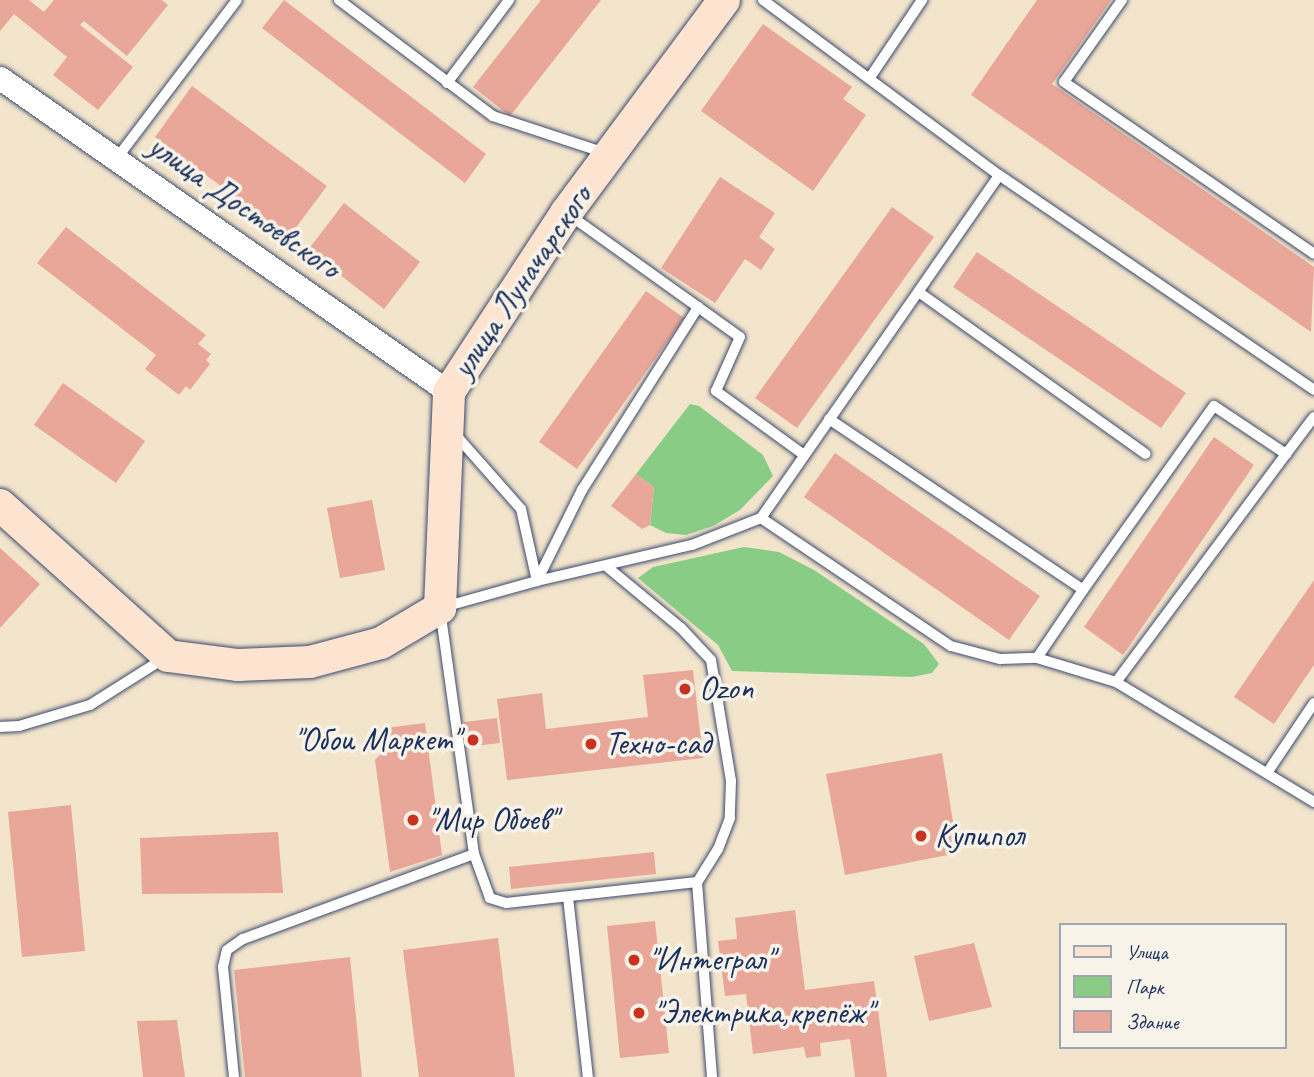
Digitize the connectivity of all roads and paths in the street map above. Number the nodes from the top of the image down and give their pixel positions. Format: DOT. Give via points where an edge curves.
graph roads {
  1 [pos="237,0"];
  2 [pos="339,0"];
  3 [pos="509,0"];
  4 [pos="724,0"];
  5 [pos="763,0"];
  6 [pos="922,0"];
  7 [pos="1122,0"];
  8 [pos="871,76"];
  9 [pos="0,78"];
  10 [pos="447,83"];
  11 [pos="608,154"];
  12 [pos="117,158"];
  13 [pos="999,175"];
  14 [pos="566,213"];
  15 [pos="1314,254"];
  16 [pos="920,293"];
  17 [pos="698,307"];
  18 [pos="1314,390"];
  19 [pos="449,392"];
  20 [pos="1314,417"];
  21 [pos="829,419"];
  22 [pos="447,426"];
  23 [pos="1146,454"];
  24 [pos="1286,454"];
  25 [pos="804,455"];
  26 [pos="0,505"];
  27 [pos="761,518"];
  28 [pos="606,566"];
  29 [pos="537,581"];
  30 [pos="1083,590"];
  31 [pos="440,608"];
  32 [pos="168,656"];
  33 [pos="1037,658"];
  34 [pos="1116,682"];
  35 [pos="1314,703"];
  36 [pos="0,727"];
  37 [pos="1266,773"];
  38 [pos="1314,802"];
  39 [pos="474,854"];
  40 [pos="697,882"];
  41 [pos="568,897"];
  42 [pos="234,1077"];
  43 [pos="588,1077"];
  44 [pos="712,1077"];
  1 -- 12 [label="lane"];
  2 -- 10 [label="lane"];
  3 -- 10 [label="lane"];
  4 -- 11 [label="street, улица Луначарского"];
  5 -- 8 [label="lane"];
  6 -- 8 [label="lane"];
  7 -- 15 [label="lane" via="1064,82"];
  8 -- 13 [label="lane"];
  9 -- 12 [label="street, улица Достоевского"];
  10 -- 11 [label="lane" via="507,124"];
  11 -- 14 [label="street, улица Луначарского"];
  12 -- 19 [label="street, улица Достоевского"];
  13 -- 16 [label="lane"];
  13 -- 18 [label="lane"];
  14 -- 17 [label="lane"];
  14 -- 19 [label="street, улица Луначарского"];
  16 -- 21 [label="lane"];
  16 -- 23 [label="lane"];
  17 -- 25 [label="lane" via="740,337 716,391"];
  17 -- 29 [label="lane" via="582,490"];
  19 -- 22 [label="street, улица Луначарского"];
  20 -- 24 [label="lane"];
  21 -- 25 [label="lane"];
  21 -- 30 [label="lane"];
  22 -- 29 [label="lane" via="521,509"];
  22 -- 31 [label="street, улица Луначарского"];
  24 -- 30 [label="lane" via="1214,406"];
  24 -- 34 [label="lane"];
  25 -- 27 [label="lane"];
  26 -- 32 [label="street"];
  27 -- 28 [label="lane" via="692,545"];
  27 -- 33 [label="lane" via="951,646 1000,659"];
  28 -- 29 [label="lane"];
  28 -- 40 [label="lane" via="681,628 711,660 731,781 730,818 718,849"];
  29 -- 31 [label="lane"];
  30 -- 33 [label="lane"];
  31 -- 32 [label="street" via="381,643 310,662 238,664"];
  31 -- 39 [label="lane"];
  32 -- 36 [label="lane" via="90,705 19,726"];
  33 -- 34 [label="lane"];
  34 -- 37 [label="lane"];
  35 -- 37 [label="lane"];
  37 -- 38 [label="lane"];
  39 -- 41 [label="lane" via="490,898 506,904"];
  39 -- 42 [label="lane" via="243,939 227,950 223,967"];
  40 -- 41 [label="lane"];
  40 -- 44 [label="lane"];
  41 -- 43 [label="lane"];
}
